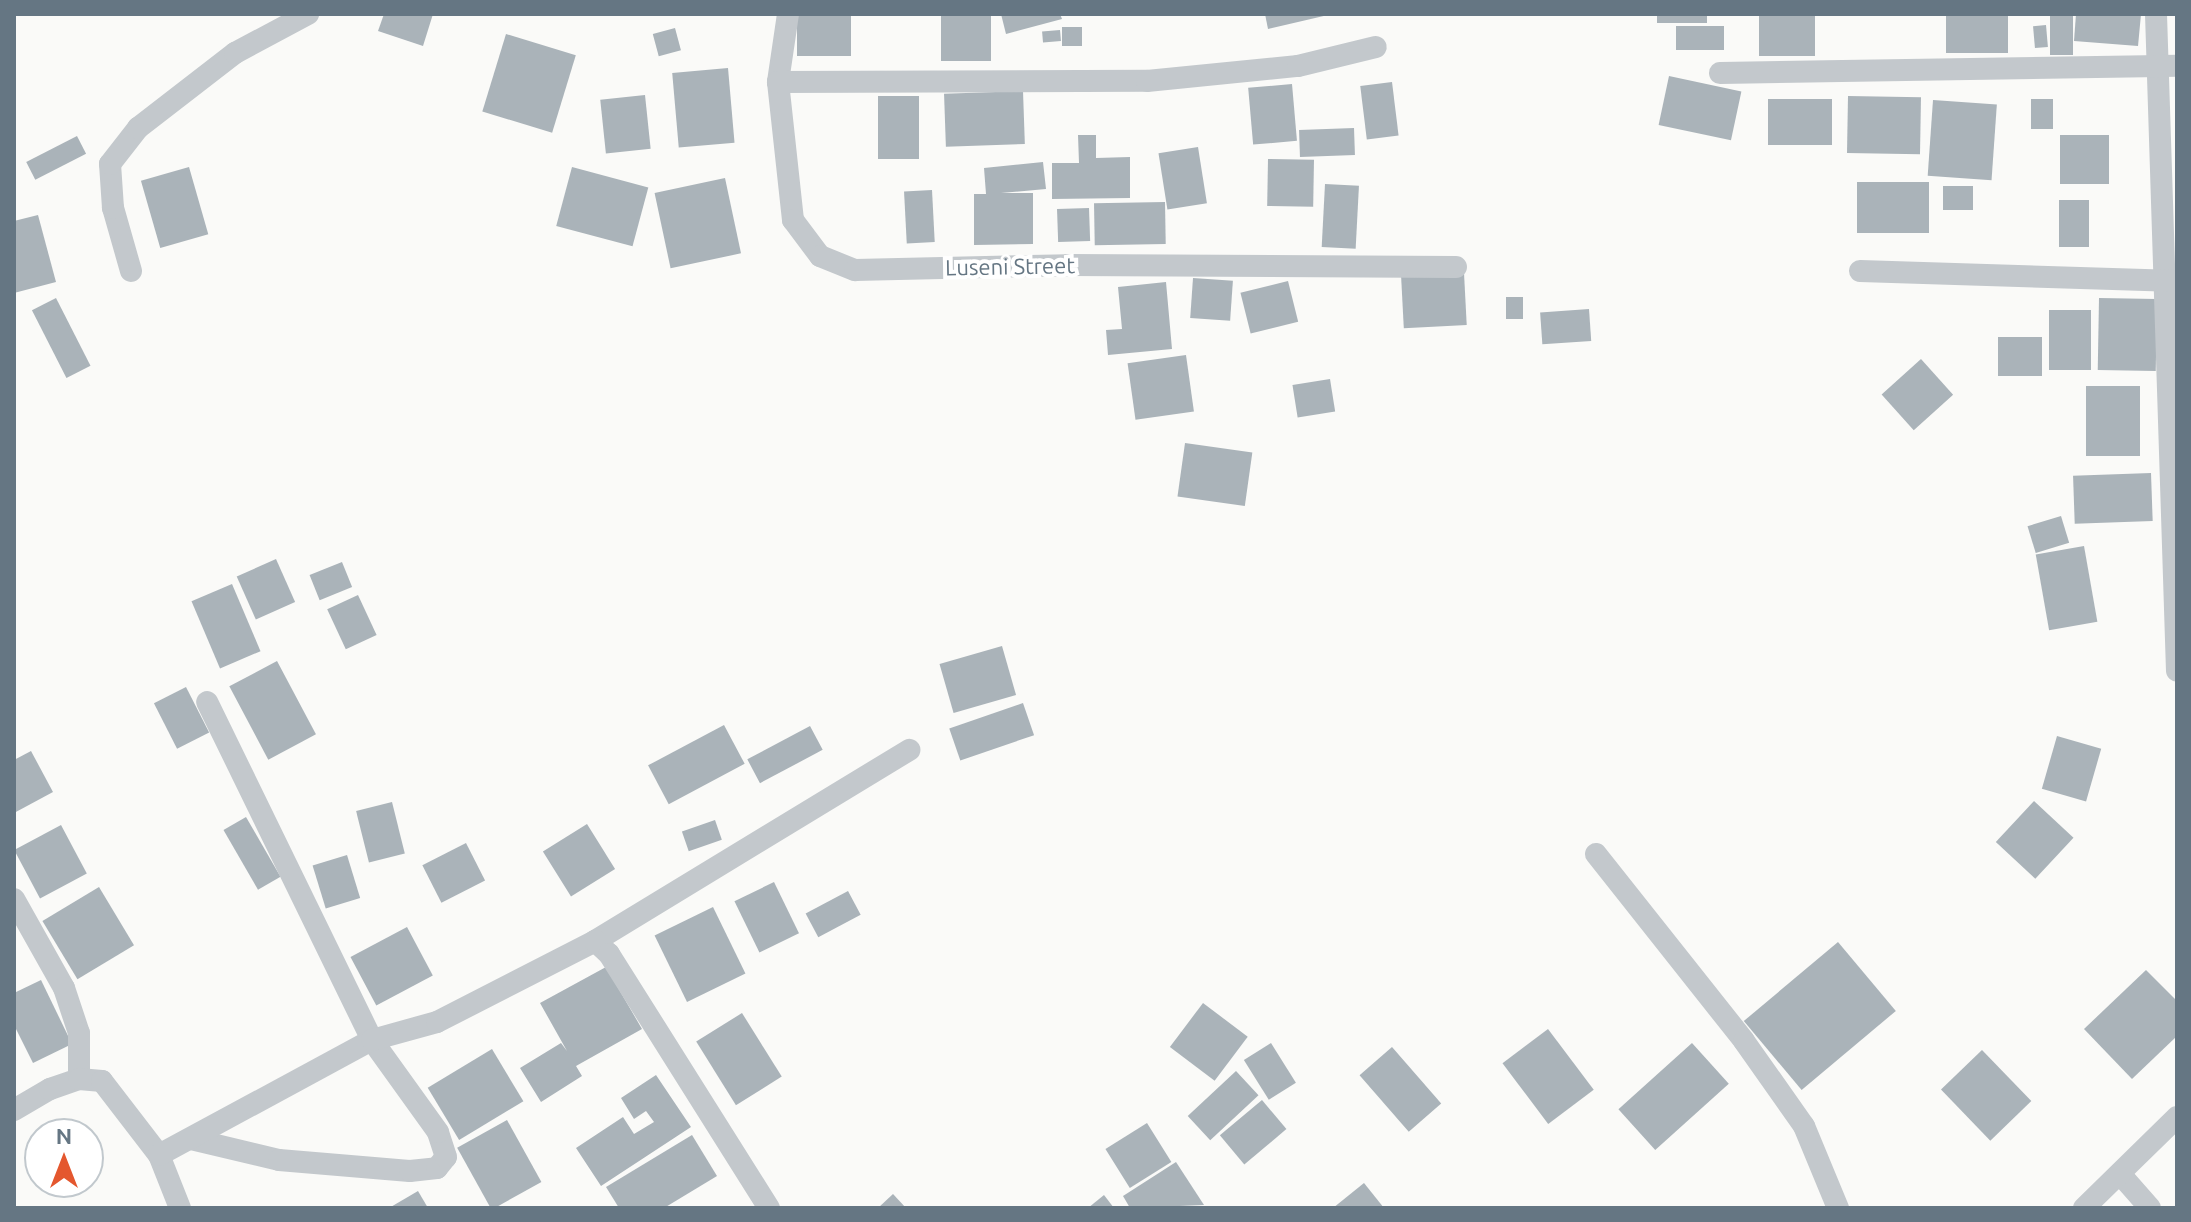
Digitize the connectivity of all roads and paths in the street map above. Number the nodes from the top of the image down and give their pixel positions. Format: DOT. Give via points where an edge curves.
graph roads {
  1 [pos="308,14"];
  2 [pos="788,14"];
  3 [pos="2156,14"];
  4 [pos="1376,47"];
  5 [pos="2166,66"];
  6 [pos="1720,73"];
  7 [pos="778,82"];
  8 [pos="1456,267"];
  9 [pos="131,271"];
  10 [pos="1860,271"];
  11 [pos="2173,281"];
  12 [pos="2177,671"];
  13 [pos="207,702"];
  14 [pos="909,750"];
  15 [pos="1596,854"];
  16 [pos="14,899"];
  17 [pos="595,941"];
  18 [pos="372,1040"];
  19 [pos="79,1079"];
  20 [pos="14,1110"];
  21 [pos="2177,1117"];
  22 [pos="191,1139"];
  23 [pos="159,1155"];
  24 [pos="2121,1175"];
  25 [pos="180,1208"];
  26 [pos="769,1208"];
  27 [pos="1838,1208"];
  28 [pos="2084,1208"];
  29 [pos="2150,1208"];
  1 -- 9 [label="street" via="235,53 138,128 110,164 113,208"];
  2 -- 7 [label="street, Luseni Street"];
  3 -- 5 [label="street"];
  4 -- 7 [label="street" via="1298,66 1147,81"];
  5 -- 6 [label="street"];
  5 -- 11 [label="street"];
  7 -- 8 [label="street, Luseni Street" via="793,220 820,256 855,270"];
  10 -- 11 [label="street"];
  11 -- 12 [label="street"];
  13 -- 18 [label="street"];
  14 -- 17 [label="street"];
  15 -- 27 [label="street" via="1804,1126"];
  16 -- 19 [label="street" via="64,988 79,1033"];
  17 -- 18 [label="street" via="437,1022"];
  17 -- 26 [label="street" via="609,954"];
  18 -- 22 [label="street"];
  18 -- 22 [label="street" via="438,1132 446,1157 437,1168 410,1171 279,1160"];
  19 -- 20 [label="street"];
  19 -- 23 [label="street" via="102,1081"];
  21 -- 24 [label="street"];
  22 -- 23 [label="street"];
  23 -- 25 [label="street"];
  24 -- 28 [label="street"];
  24 -- 29 [label="street"];
}
